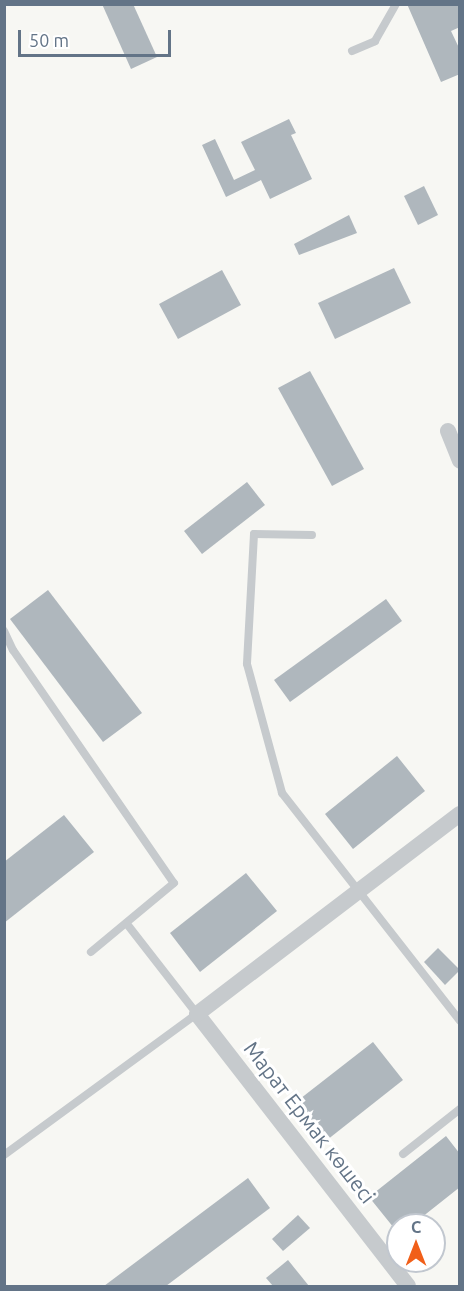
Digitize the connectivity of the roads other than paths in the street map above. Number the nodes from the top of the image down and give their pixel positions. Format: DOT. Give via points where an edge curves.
graph roads {
  1 [pos="396,4"];
  2 [pos="352,51"];
  3 [pos="448,430"];
  4 [pos="459,461"];
  5 [pos="312,535"];
  6 [pos="4,631"];
  7 [pos="459,814"];
  8 [pos="360,891"];
  9 [pos="127,924"];
  10 [pos="91,952"];
  11 [pos="198,1014"];
  12 [pos="459,1021"];
  13 [pos="459,1109"];
  14 [pos="403,1154"];
  15 [pos="4,1155"];
  16 [pos="408,1287"];
  1 -- 2 [label="lane" via="375,41"];
  3 -- 4 [label="street"];
  5 -- 8 [label="lane" via="254,534 247,664 282,793"];
  6 -- 9 [label="lane" via="13,650 174,883"];
  7 -- 8 [label="street"];
  8 -- 11 [label="street"];
  8 -- 12 [label="lane"];
  9 -- 10 [label="lane"];
  9 -- 11 [label="lane"];
  11 -- 15 [label="lane"];
  11 -- 16 [label="street, Марат Ермак көшесі"];
  13 -- 14 [label="lane"];
}
